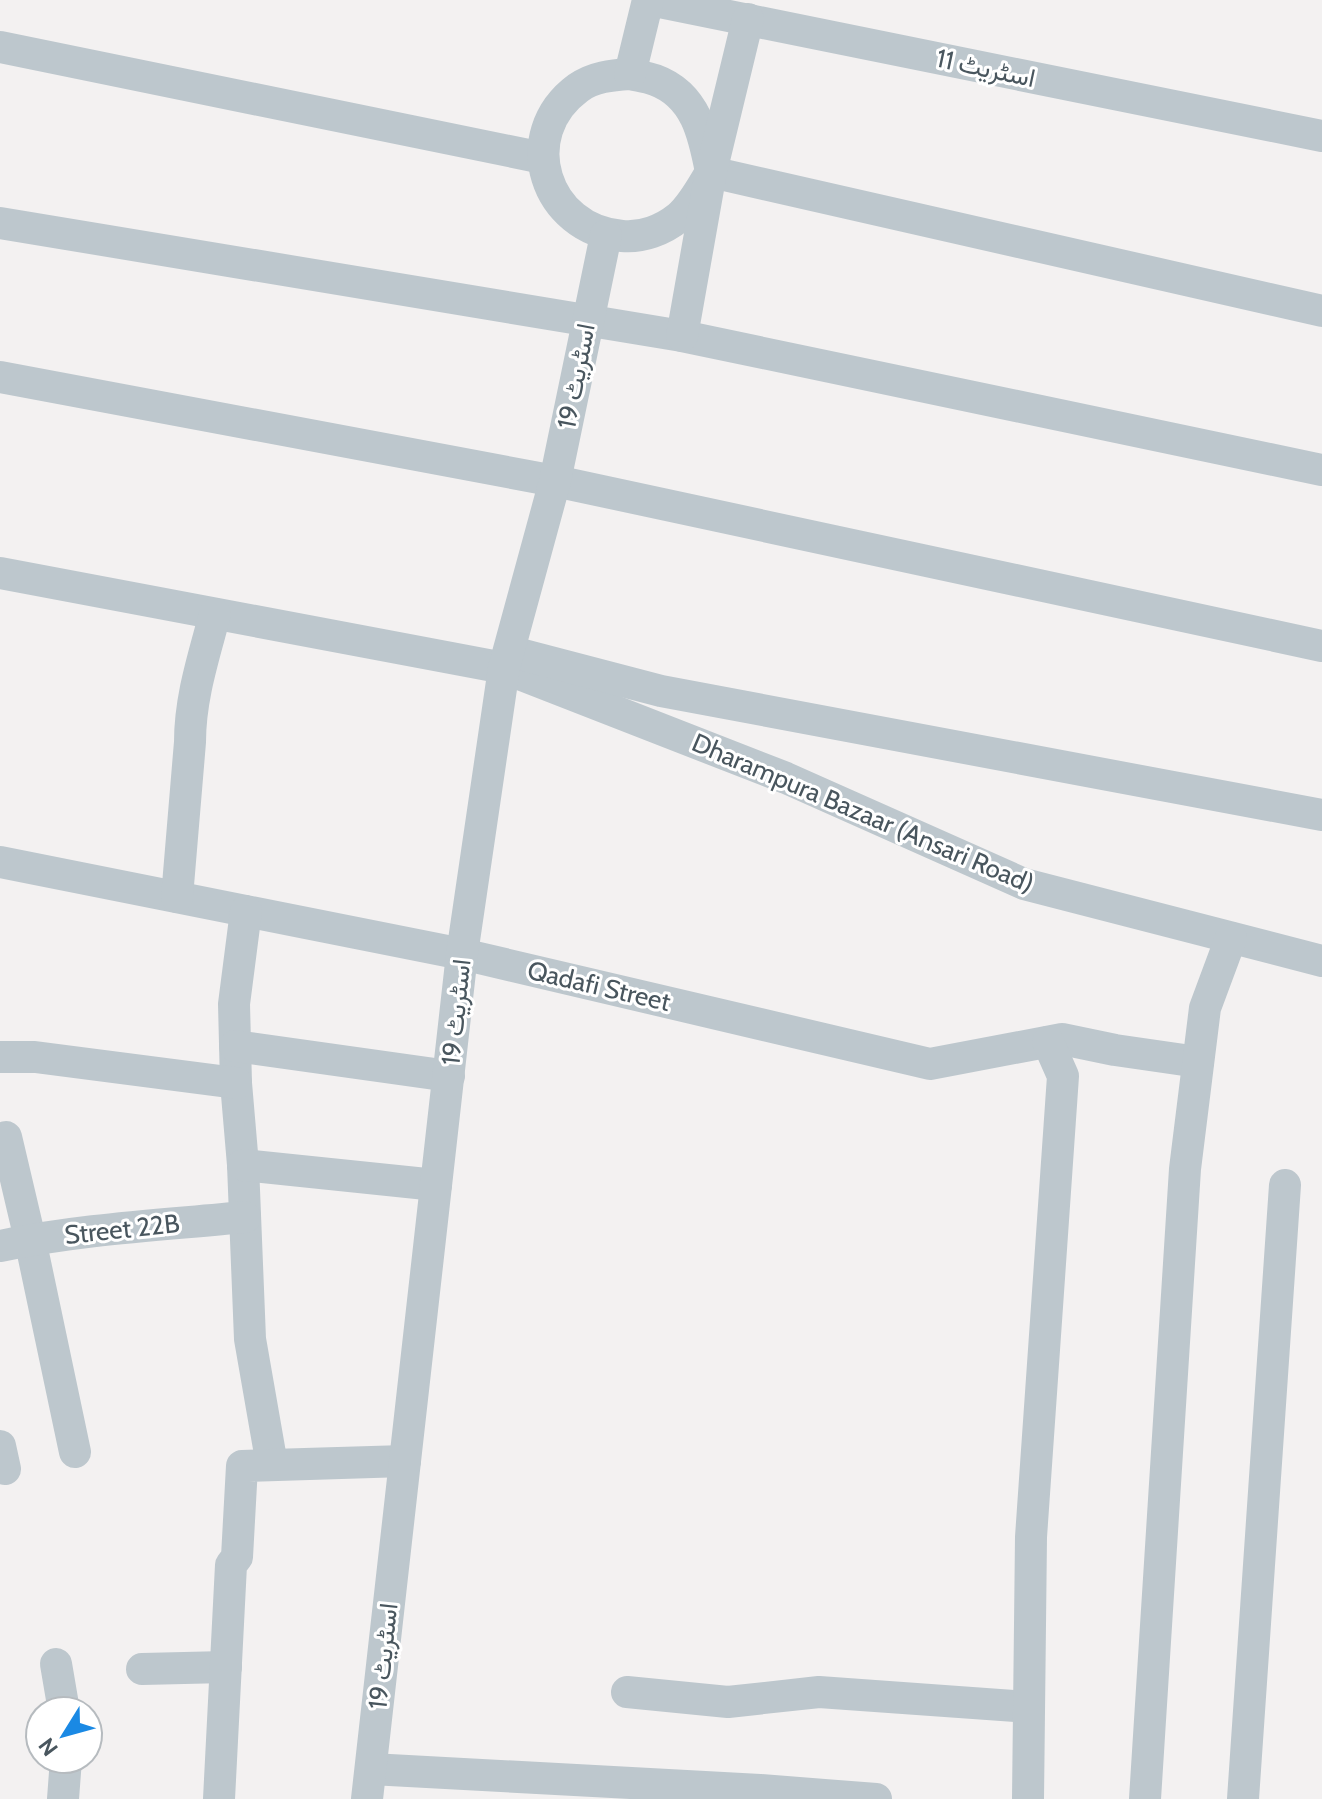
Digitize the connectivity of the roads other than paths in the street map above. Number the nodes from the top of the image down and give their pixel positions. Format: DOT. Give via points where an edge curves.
graph roads {
  1 [pos="649,0"];
  2 [pos="748,19"];
  3 [pos="0,47"];
  4 [pos="630,74"];
  5 [pos="1322,136"];
  6 [pos="543,158"];
  7 [pos="711,172"];
  8 [pos="0,223"];
  9 [pos="606,235"];
  10 [pos="1322,311"];
  11 [pos="587,319"];
  12 [pos="682,336"];
  13 [pos="0,377"];
  14 [pos="1322,470"];
  15 [pos="555,481"];
  16 [pos="0,573"];
  17 [pos="215,614"];
  18 [pos="1322,646"];
  19 [pos="506,659"];
  20 [pos="1322,815"];
  21 [pos="0,862"];
  22 [pos="177,897"];
  23 [pos="246,911"];
  24 [pos="1231,938"];
  25 [pos="462,954"];
  26 [pos="1322,961"];
  27 [pos="1048,1042"];
  28 [pos="235,1046"];
  29 [pos="0,1057"];
  30 [pos="1198,1062"];
  31 [pos="449,1076"];
  32 [pos="236,1083"];
  33 [pos="6,1137"];
  34 [pos="243,1165"];
  35 [pos="436,1185"];
  36 [pos="1285,1185"];
  37 [pos="245,1217"];
  38 [pos="15,1242"];
  39 [pos="75,1452"];
  40 [pos="405,1461"];
  41 [pos="257,1465"];
  42 [pos="56,1664"];
  43 [pos="226,1667"];
  44 [pos="142,1669"];
  45 [pos="627,1692"];
  46 [pos="61,1695"];
  47 [pos="1029,1707"];
  48 [pos="65,1775"];
  49 [pos="369,1784"];
  50 [pos="726,1794"];
  51 [pos="63,1799"];
  52 [pos="219,1799"];
  53 [pos="876,1799"];
  54 [pos="1028,1799"];
  55 [pos="1145,1799"];
  56 [pos="1243,1799"];
  1 -- 2 [label="street, اسٹریٹ 11"];
  1 -- 4 [label="street"];
  2 -- 5 [label="street, اسٹریٹ 11"];
  2 -- 7 [label="street"];
  3 -- 6 [label="street"];
  4 -- 6 [label="street" via="603,76 578,88 559,107 547,131"];
  4 -- 7 [label="street" via="657,80 680,95 697,117"];
  6 -- 9 [label="street" via="548,184 561,207 582,225"];
  7 -- 9 [label="street" via="680,216 658,230 632,237"];
  7 -- 10 [label="street"];
  7 -- 12 [label="street"];
  8 -- 11 [label="street"];
  9 -- 11 [label="street, اسٹریٹ 19"];
  11 -- 12 [label="street"];
  11 -- 15 [label="street, اسٹریٹ 19"];
  12 -- 14 [label="street"];
  13 -- 15 [label="street"];
  15 -- 18 [label="street"];
  15 -- 19 [label="street, اسٹریٹ 19"];
  16 -- 17 [label="street"];
  17 -- 19 [label="street"];
  17 -- 22 [label="street" via="190,717"];
  19 -- 20 [label="street"];
  19 -- 24 [label="street, Dharampura Bazaar (Ansari Road)" via="1024,884"];
  19 -- 25 [label="street, اسٹریٹ 19"];
  21 -- 22 [label="street, Qadafi Street"];
  22 -- 23 [label="street, Qadafi Street"];
  23 -- 25 [label="street, Qadafi Street"];
  23 -- 28 [label="street" via="234,1004"];
  24 -- 26 [label="street, Dharampura Bazaar (Ansari Road)"];
  24 -- 30 [label="street" via="1205,1008"];
  25 -- 27 [label="street, Qadafi Street" via="930,1064"];
  25 -- 31 [label="street, اسٹریٹ 19"];
  27 -- 30 [label="street, Qadafi Street" via="1062,1039"];
  27 -- 47 [label="street" via="1063,1076 1031,1537"];
  28 -- 31 [label="street"];
  28 -- 32 [label="street"];
  29 -- 32 [label="street"];
  30 -- 55 [label="street" via="1185,1169"];
  31 -- 35 [label="street, اسٹریٹ 19"];
  32 -- 34 [label="street"];
  33 -- 38 [label="street"];
  34 -- 35 [label="street"];
  34 -- 37 [label="street"];
  35 -- 40 [label="street, اسٹریٹ 19"];
  36 -- 56 [label="street"];
  37 -- 38 [label="street, Street 22B"];
  37 -- 41 [label="street"];
  38 -- 39 [label="street"];
  40 -- 41 [label="street"];
  40 -- 49 [label="street, اسٹریٹ 19"];
  41 -- 43 [label="street" via="231,1565"];
  42 -- 46 [label="street"];
  43 -- 44 [label="street"];
  43 -- 52 [label="street"];
  45 -- 47 [label="street" via="728,1702 819,1692"];
  47 -- 54 [label="street"];
  48 -- 51 [label="street"];
  49 -- 50 [label="street"];
  50 -- 53 [label="street"];
}
